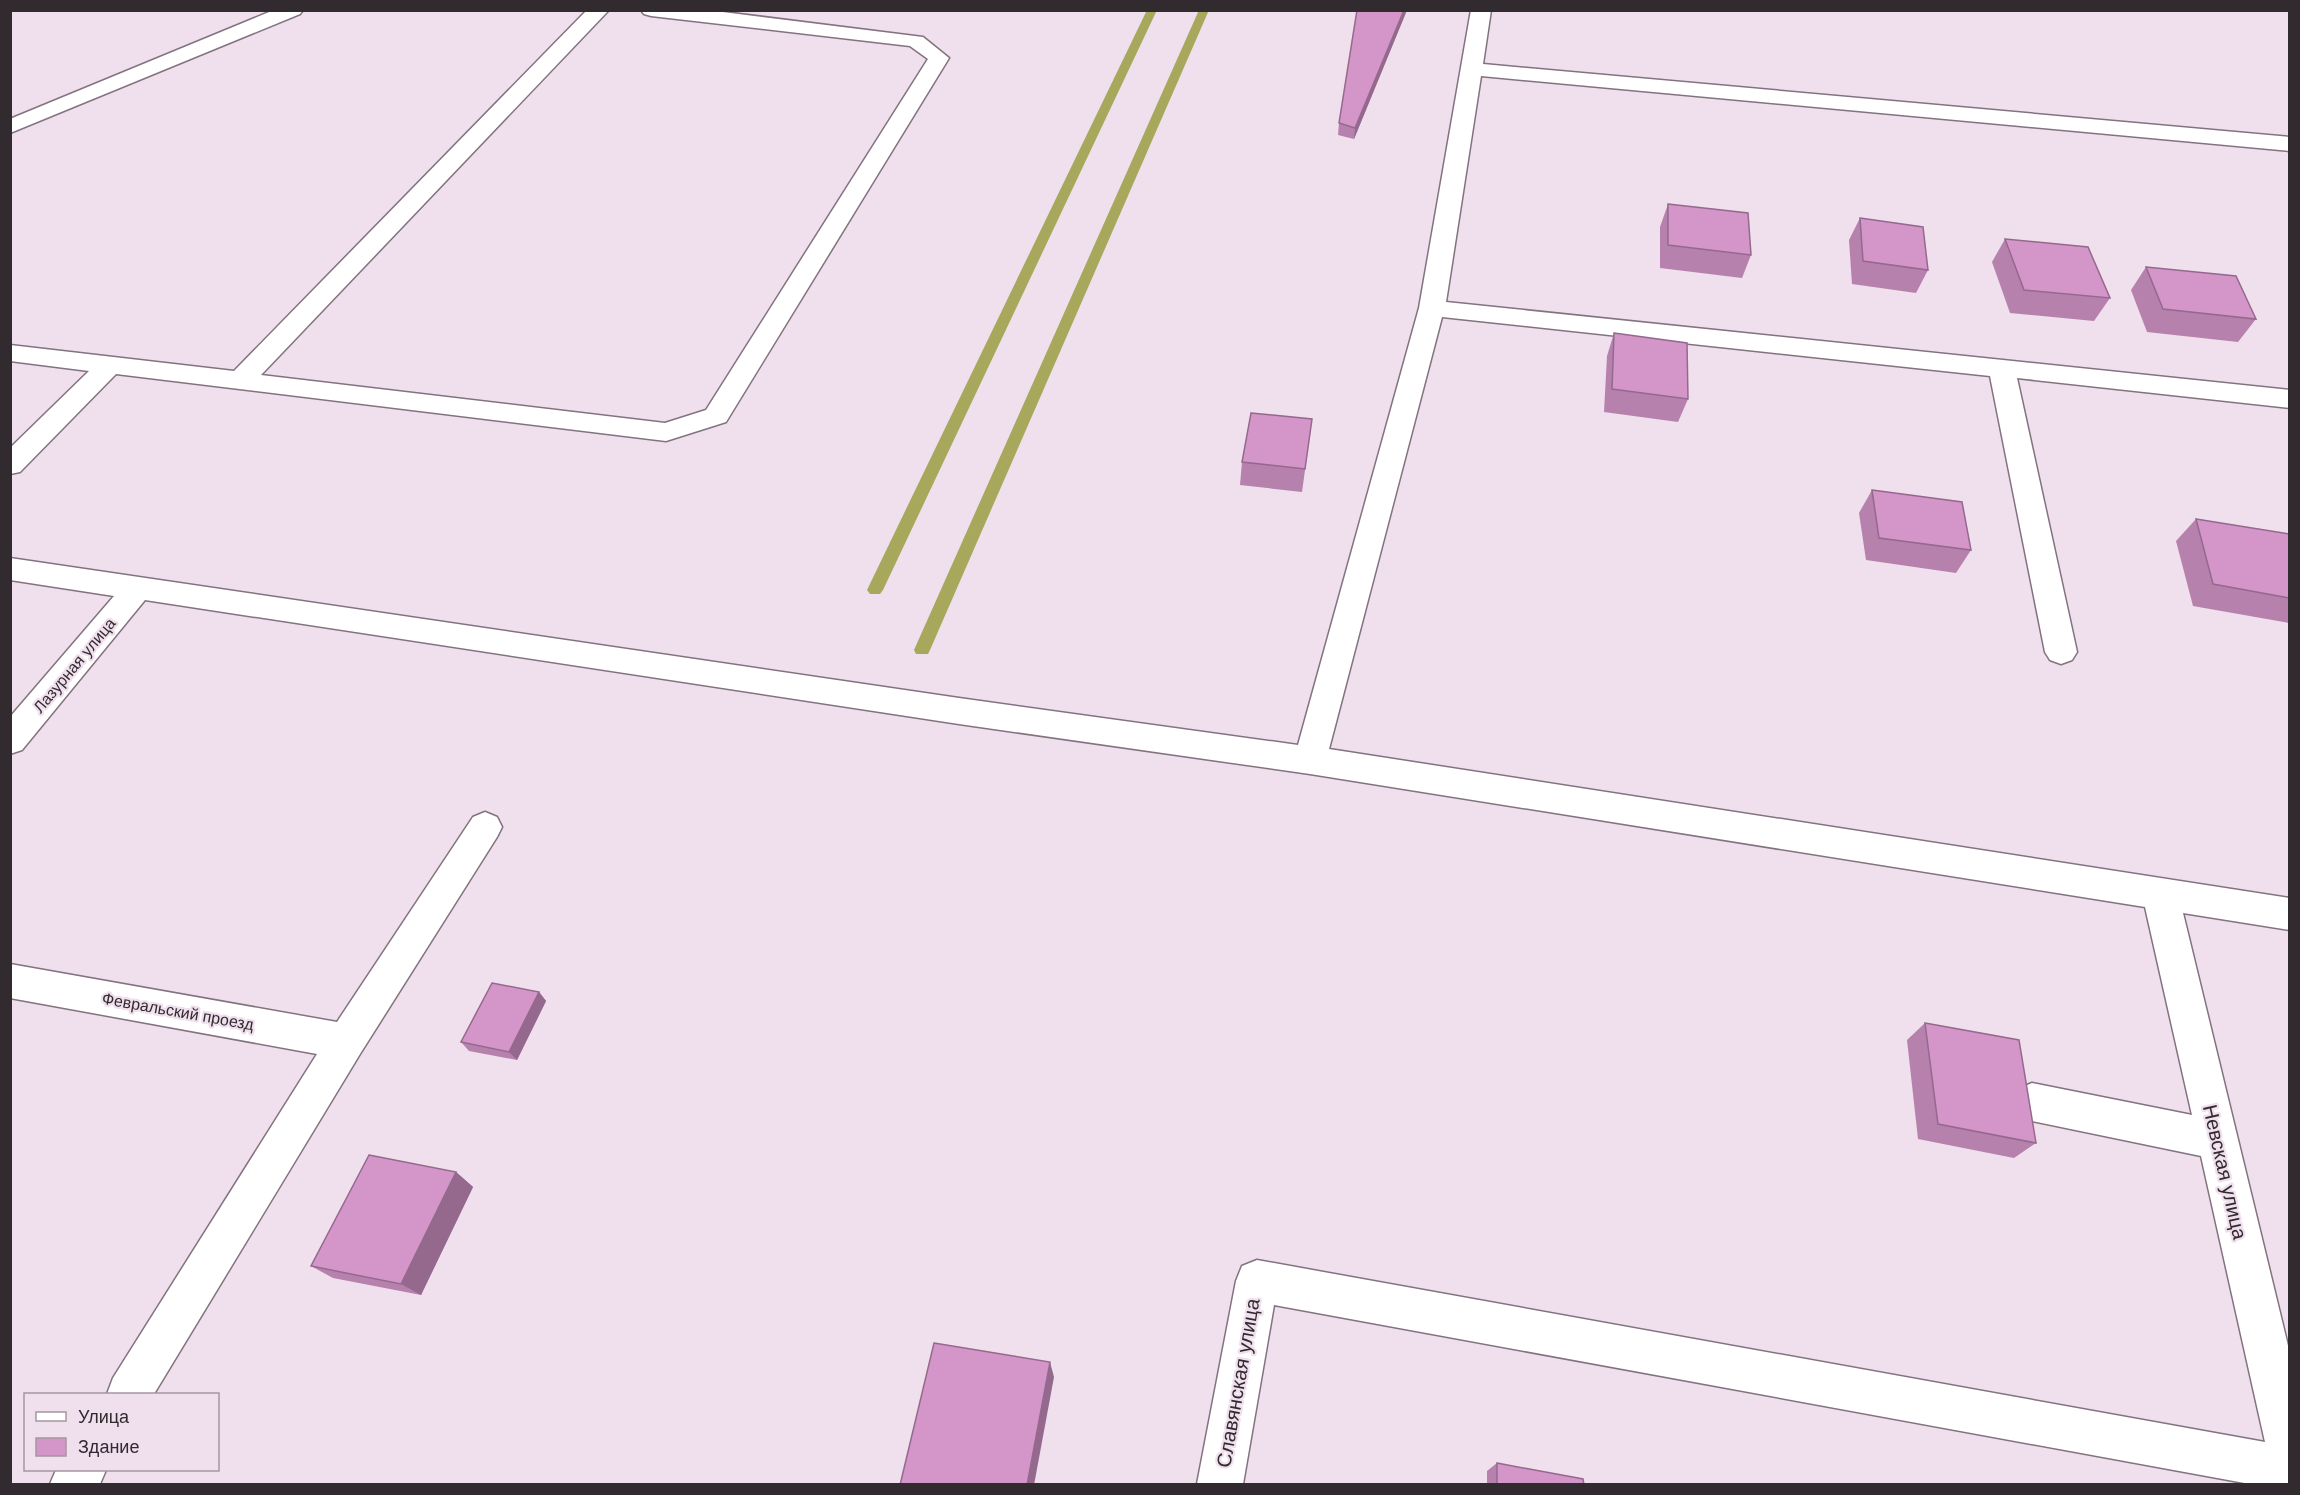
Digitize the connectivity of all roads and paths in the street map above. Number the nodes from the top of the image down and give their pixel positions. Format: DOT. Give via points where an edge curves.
graph roads {
  1 [pos="293,10"];
  2 [pos="599,10"];
  3 [pos="651,10"];
  4 [pos="1480,10"];
  5 [pos="1473,69"];
  6 [pos="10,127"];
  7 [pos="2289,144"];
  8 [pos="1432,308"];
  9 [pos="10,353"];
  10 [pos="110,365"];
  11 [pos="2001,367"];
  12 [pos="240,381"];
  13 [pos="2289,399"];
  14 [pos="10,465"];
  15 [pos="10,569"];
  16 [pos="138,588"];
  17 [pos="2061,652"];
  18 [pos="10,741"];
  19 [pos="1310,760"];
  20 [pos="485,826"];
  21 [pos="2160,893"];
  22 [pos="2289,914"];
  23 [pos="10,981"];
  24 [pos="346,1041"];
  25 [pos="2032,1102"];
  26 [pos="2217,1140"];
  27 [pos="130,1393"];
  28 [pos="2289,1450"];
  29 [pos="2289,1469"];
  30 [pos="81,1471"];
  31 [pos="73,1485"];
  32 [pos="1220,1485"];
  1 -- 6 [label="street"];
  2 -- 12 [label="street"];
  3 -- 12 [label="street" via="916,41 939,58 716,416 666,432"];
  4 -- 5 [label="street"];
  5 -- 7 [label="street"];
  5 -- 8 [label="street"];
  8 -- 11 [label="street"];
  8 -- 19 [label="street"];
  9 -- 10 [label="street"];
  10 -- 12 [label="street"];
  10 -- 14 [label="street"];
  11 -- 13 [label="street"];
  11 -- 17 [label="street"];
  15 -- 16 [label="street"];
  16 -- 18 [label="street, Лазурная улица"];
  16 -- 19 [label="street"];
  19 -- 21 [label="street"];
  20 -- 24 [label="street"];
  21 -- 22 [label="street"];
  21 -- 26 [label="street, Невская улица"];
  23 -- 24 [label="street, Февральский проезд"];
  24 -- 27 [label="street"];
  25 -- 26 [label="street"];
  26 -- 28 [label="street, Невская улица"];
  29 -- 32 [label="street, Славянская улица" via="1257,1281"];
  30 -- 31 [label="street"];
}
